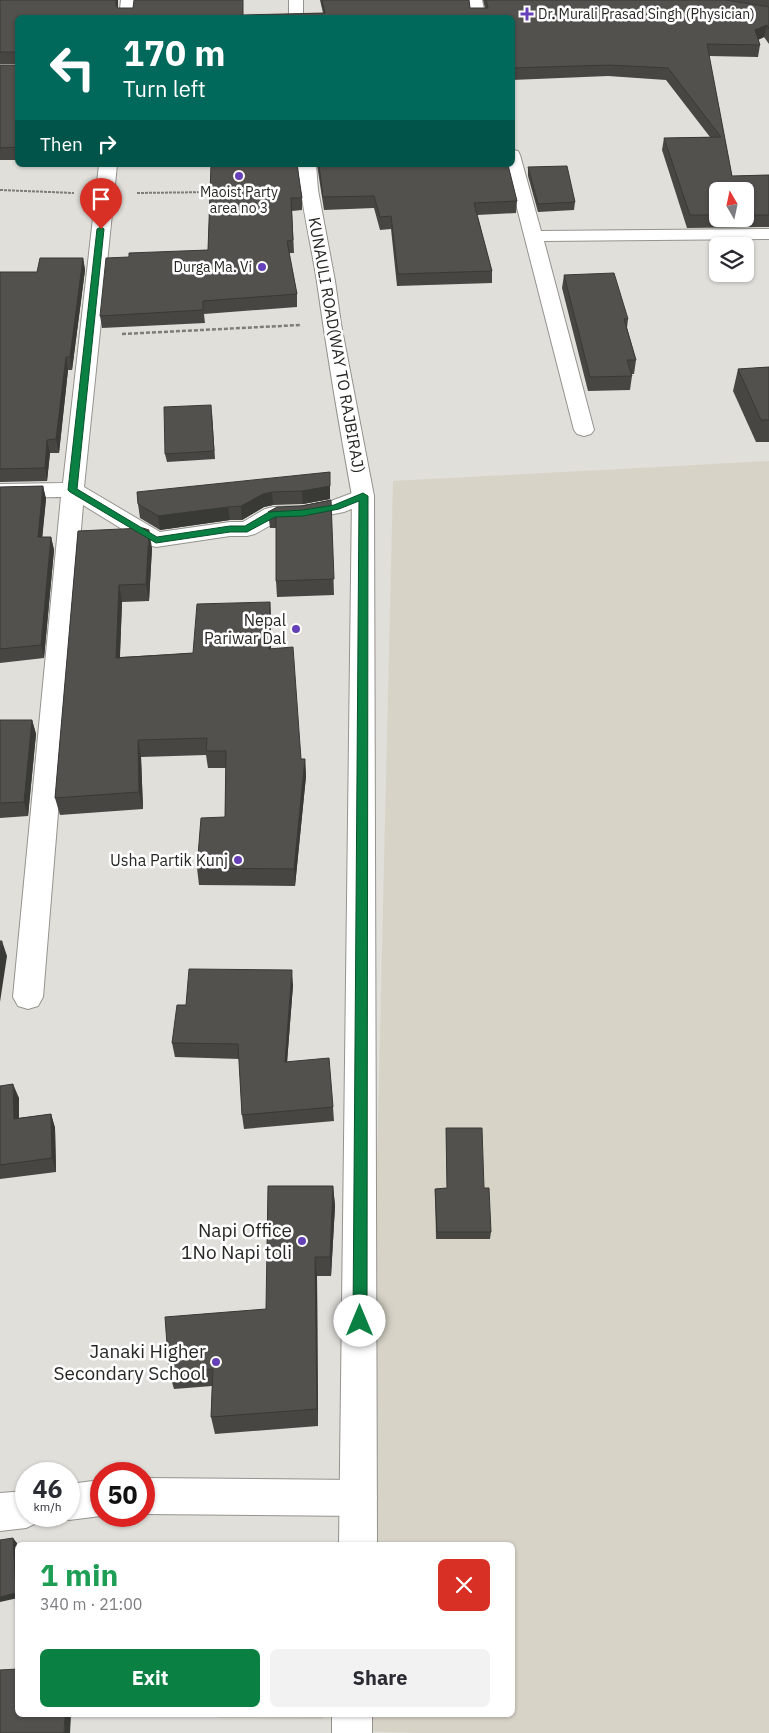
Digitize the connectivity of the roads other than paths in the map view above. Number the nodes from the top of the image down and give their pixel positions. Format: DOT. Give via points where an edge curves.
graph roads {
  1 [pos="128,0"];
  2 [pos="296,0"];
  3 [pos="475,0"];
  4 [pos="126,15"];
  5 [pos="296,15"];
  6 [pos="478,15"];
  7 [pos="515,166"];
  8 [pos="108,167"];
  9 [pos="307,167"];
  10 [pos="769,234"];
  11 [pos="535,236"];
  12 [pos="584,430"];
  13 [pos="73,490"];
  14 [pos="0,491"];
  15 [pos="363,496"];
  16 [pos="28,997"];
  17 [pos="155,1496"];
  18 [pos="359,1498"];
  19 [pos="15,1510"];
  20 [pos="0,1512"];
  21 [pos="358,1542"];
  22 [pos="352,1717"];
  23 [pos="352,1733"];
  1 -- 4 [label="street"];
  2 -- 5 [label="street"];
  3 -- 6 [label="street"];
  7 -- 11 [label="street"];
  8 -- 13 [label="street"];
  9 -- 15 [label="street, KUNAULI ROAD(WAY TO RAJBIRAJ)" via="331,324"];
  10 -- 11 [label="street"];
  11 -- 12 [label="street"];
  13 -- 14 [label="street"];
  13 -- 15 [label="street" via="156,540 247,529 273,514 328,509"];
  13 -- 16 [label="street"];
  15 -- 18 [label="street, KUNAULI ROAD(WAY TO RAJBIRAJ)"];
  17 -- 18 [label="street"];
  18 -- 21 [label="street, KUNAULI ROAD(WAY TO RAJBIRAJ)"];
  19 -- 20 [label="street"];
  22 -- 23 [label="street"];
}
